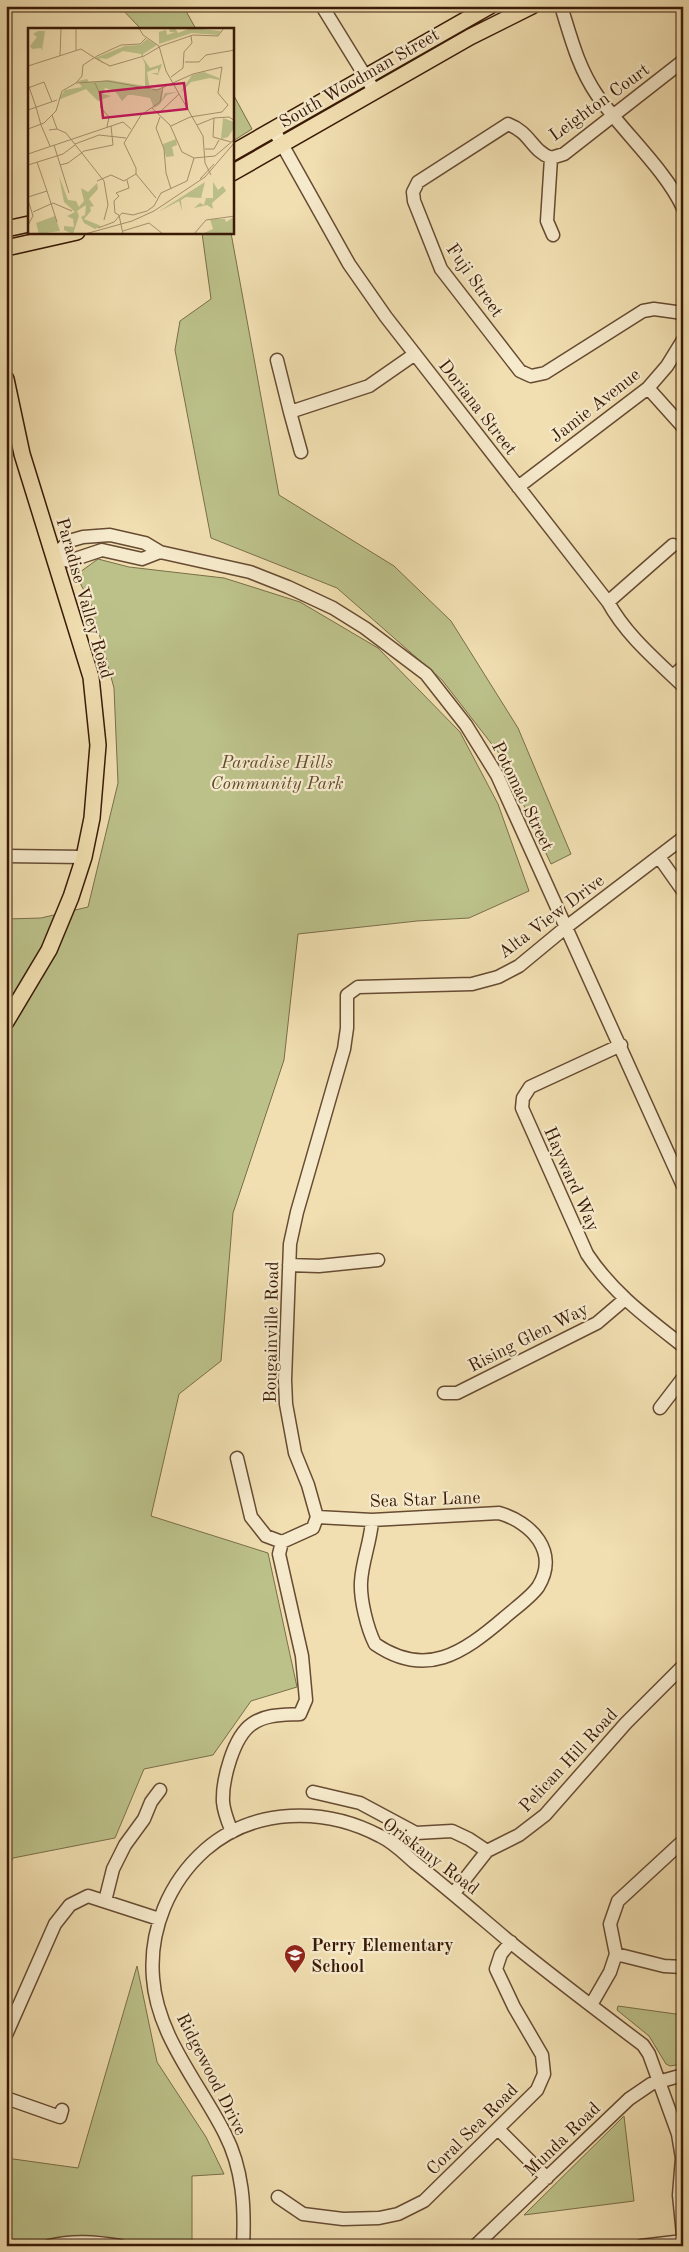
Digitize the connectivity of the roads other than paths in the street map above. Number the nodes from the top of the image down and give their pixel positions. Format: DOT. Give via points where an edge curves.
graph roads {
  1 [pos="322,6"];
  2 [pos="490,6"];
  3 [pos="532,6"];
  4 [pos="561,6"];
  5 [pos="683,61"];
  6 [pos="365,76"];
  7 [pos="375,92"];
  8 [pos="614,117"];
  9 [pos="274,130"];
  10 [pos="282,143"];
  11 [pos="234,152"];
  12 [pos="550,158"];
  13 [pos="234,172"];
  14 [pos="682,205"];
  15 [pos="28,224"];
  16 [pos="6,229"];
  17 [pos="68,234"];
  18 [pos="553,235"];
  19 [pos="6,248"];
  20 [pos="683,313"];
  21 [pos="683,340"];
  22 [pos="416,354"];
  23 [pos="277,360"];
  24 [pos="6,379"];
  25 [pos="648,388"];
  26 [pos="290,412"];
  27 [pos="683,427"];
  28 [pos="301,452"];
  29 [pos="518,487"];
  30 [pos="673,545"];
  31 [pos="160,552"];
  32 [pos="53,557"];
  33 [pos="608,602"];
  34 [pos="683,666"];
  35 [pos="673,676"];
  36 [pos="683,686"];
  37 [pos="683,838"];
  38 [pos="6,856"];
  39 [pos="659,856"];
  40 [pos="84,858"];
  41 [pos="683,891"];
  42 [pos="564,928"];
  43 [pos="365,987"];
  44 [pos="6,1022"];
  45 [pos="621,1045"];
  46 [pos="683,1186"];
  47 [pos="378,1260"];
  48 [pos="290,1265"];
  49 [pos="624,1300"];
  50 [pos="683,1346"];
  51 [pos="683,1378"];
  52 [pos="444,1393"];
  53 [pos="660,1408"];
  54 [pos="237,1458"];
  55 [pos="317,1517"];
  56 [pos="372,1520"];
  57 [pos="282,1542"];
  58 [pos="683,1666"];
  59 [pos="160,1790"];
  60 [pos="313,1792"];
  61 [pos="232,1832"];
  62 [pos="683,1841"];
  63 [pos="487,1852"];
  64 [pos="454,1894"];
  65 [pos="105,1901"];
  66 [pos="159,1920"];
  67 [pos="511,1942"];
  68 [pos="616,1954"];
  69 [pos="683,1968"];
  70 [pos="591,2005"];
  71 [pos="6,2034"];
  72 [pos="683,2075"];
  73 [pos="660,2081"];
  74 [pos="6,2098"];
  75 [pos="62,2110"];
  76 [pos="498,2129"];
  77 [pos="547,2178"];
  78 [pos="278,2197"];
  79 [pos="683,2235"];
  80 [pos="683,2241"];
  81 [pos="49,2246"];
  82 [pos="120,2246"];
  83 [pos="243,2246"];
  84 [pos="475,2246"];
  85 [pos="642,2246"];
  1 -- 6 [label="street"];
  2 -- 6 [label="main road, South Woodman Street"];
  3 -- 7 [label="main road, South Woodman Street" via="470,37"];
  4 -- 8 [label="street" via="583,71"];
  5 -- 8 [label="street, Leighton Court"];
  6 -- 7 [label="street"];
  6 -- 9 [label="main road, South Woodman Street"];
  7 -- 10 [label="main road, South Woodman Street"];
  8 -- 12 [label="street, Leighton Court" via="564,154"];
  8 -- 14 [label="street"];
  9 -- 10 [label="street, Doriana Street"];
  9 -- 11 [label="main road, South Woodman Street"];
  10 -- 13 [label="main road, South Woodman Street"];
  10 -- 22 [label="street, Doriana Street" via="349,264"];
  12 -- 18 [label="street, Leighton Court" via="547,221"];
  12 -- 20 [label="street, Fuji Street" via="542,154 522,129 508,124 418,182 413,192 441,269 520,371 531,376 545,373 642,311 654,309"];
  15 -- 16 [label="main road"];
  17 -- 19 [label="main road"];
  21 -- 25 [label="street, Jamie Avenue"];
  22 -- 26 [label="street" via="369,386"];
  22 -- 29 [label="street, Doriana Street"];
  23 -- 26 [label="street"];
  24 -- 32 [label="main road, Paradise Valley Road" via="22,454"];
  25 -- 27 [label="street"];
  25 -- 29 [label="street, Jamie Avenue"];
  26 -- 28 [label="street"];
  29 -- 33 [label="street, Doriana Street"];
  30 -- 33 [label="street"];
  31 -- 32 [label="street, Potomac Street" via="142,559 102,550 69,560"];
  31 -- 32 [label="street, Potomac Street" via="145,543 110,535 83,536 69,540"];
  31 -- 42 [label="street, Potomac Street" via="250,572 288,586 365,628 426,674 466,725 497,775"];
  32 -- 40 [label="main road, Paradise Valley Road" via="82,644 95,708 96,780"];
  33 -- 35 [label="street, Doriana Street" via="621,622"];
  34 -- 35 [label="street"];
  35 -- 36 [label="street, Doriana Street"];
  37 -- 39 [label="street, Alta View Drive"];
  38 -- 40 [label="street"];
  39 -- 41 [label="street"];
  39 -- 42 [label="street, Alta View Drive"];
  40 -- 44 [label="main road, Paradise Valley Road" via="57,932"];
  42 -- 43 [label="street, Alta View Drive" via="519,966 488,980 472,984"];
  42 -- 45 [label="street, Potomac Street"];
  43 -- 48 [label="street, Bougainville Road" via="358,987 347,995 344,1049 297,1212 290,1244"];
  45 -- 46 [label="street, Potomac Street"];
  45 -- 49 [label="street, Hayward Way" via="530,1087 522,1103 586,1254"];
  47 -- 48 [label="street" via="319,1266"];
  48 -- 55 [label="street, Bougainville Road" via="286,1404 295,1453"];
  49 -- 50 [label="street, Hayward Way"];
  49 -- 52 [label="street, Rising Glen Way" via="597,1322 457,1393"];
  51 -- 53 [label="street"];
  54 -- 57 [label="street" via="250,1517 266,1536"];
  55 -- 56 [label="street, Sea Star Lane"];
  55 -- 57 [label="street" via="313,1528"];
  56 -- 56 [label="street, Sea Star Lane" via="372,1536 361,1582 371,1635 375,1644 399,1658 434,1659 465,1650 538,1587 545,1560 540,1539 513,1517 499,1513"];
  57 -- 61 [label="street" via="279,1554 302,1656 306,1700 300,1714 262,1719 238,1739 224,1794 226,1818"];
  58 -- 63 [label="street, Pelican Hill Road" via="626,1723 545,1815 519,1835"];
  59 -- 65 [label="street" via="113,1869"];
  60 -- 63 [label="street" via="360,1802 416,1833 452,1831"];
  61 -- 64 [label="street, Oriskany Road" via="255,1822 286,1816 344,1820 382,1836"];
  61 -- 66 [label="street, Oriskany Road" via="189,1866"];
  62 -- 68 [label="street" via="618,1901 610,1924"];
  63 -- 64 [label="street, Pelican Hill Road"];
  64 -- 67 [label="street, Oriskany Road"];
  65 -- 66 [label="street"];
  65 -- 71 [label="street" via="88,1896 70,1905 59,1917"];
  66 -- 83 [label="street, Ridgewood Drive" via="153,1946 152,1978 156,1998 169,2036 226,2135 245,2202"];
  67 -- 70 [label="street, Oriskany Road"];
  67 -- 76 [label="street, Coral Sea Road" via="501,1954 496,1969 542,2055 544,2074 537,2090"];
  68 -- 69 [label="street"];
  68 -- 70 [label="street" via="610,1972"];
  70 -- 73 [label="street, Oriskany Road" via="643,2045"];
  72 -- 73 [label="street, Munda Road"];
  73 -- 77 [label="street, Munda Road" via="629,2099"];
  73 -- 79 [label="street, Oriskany Road" via="678,2134 682,2158 679,2195"];
  74 -- 75 [label="street" via="60,2117"];
  76 -- 77 [label="street"];
  76 -- 78 [label="street, Coral Sea Road" via="424,2201 398,2214 343,2219 303,2214"];
  77 -- 84 [label="street, Munda Road"];
  80 -- 85 [label="street"];
  81 -- 82 [label="street" via="96,2242"];
}
